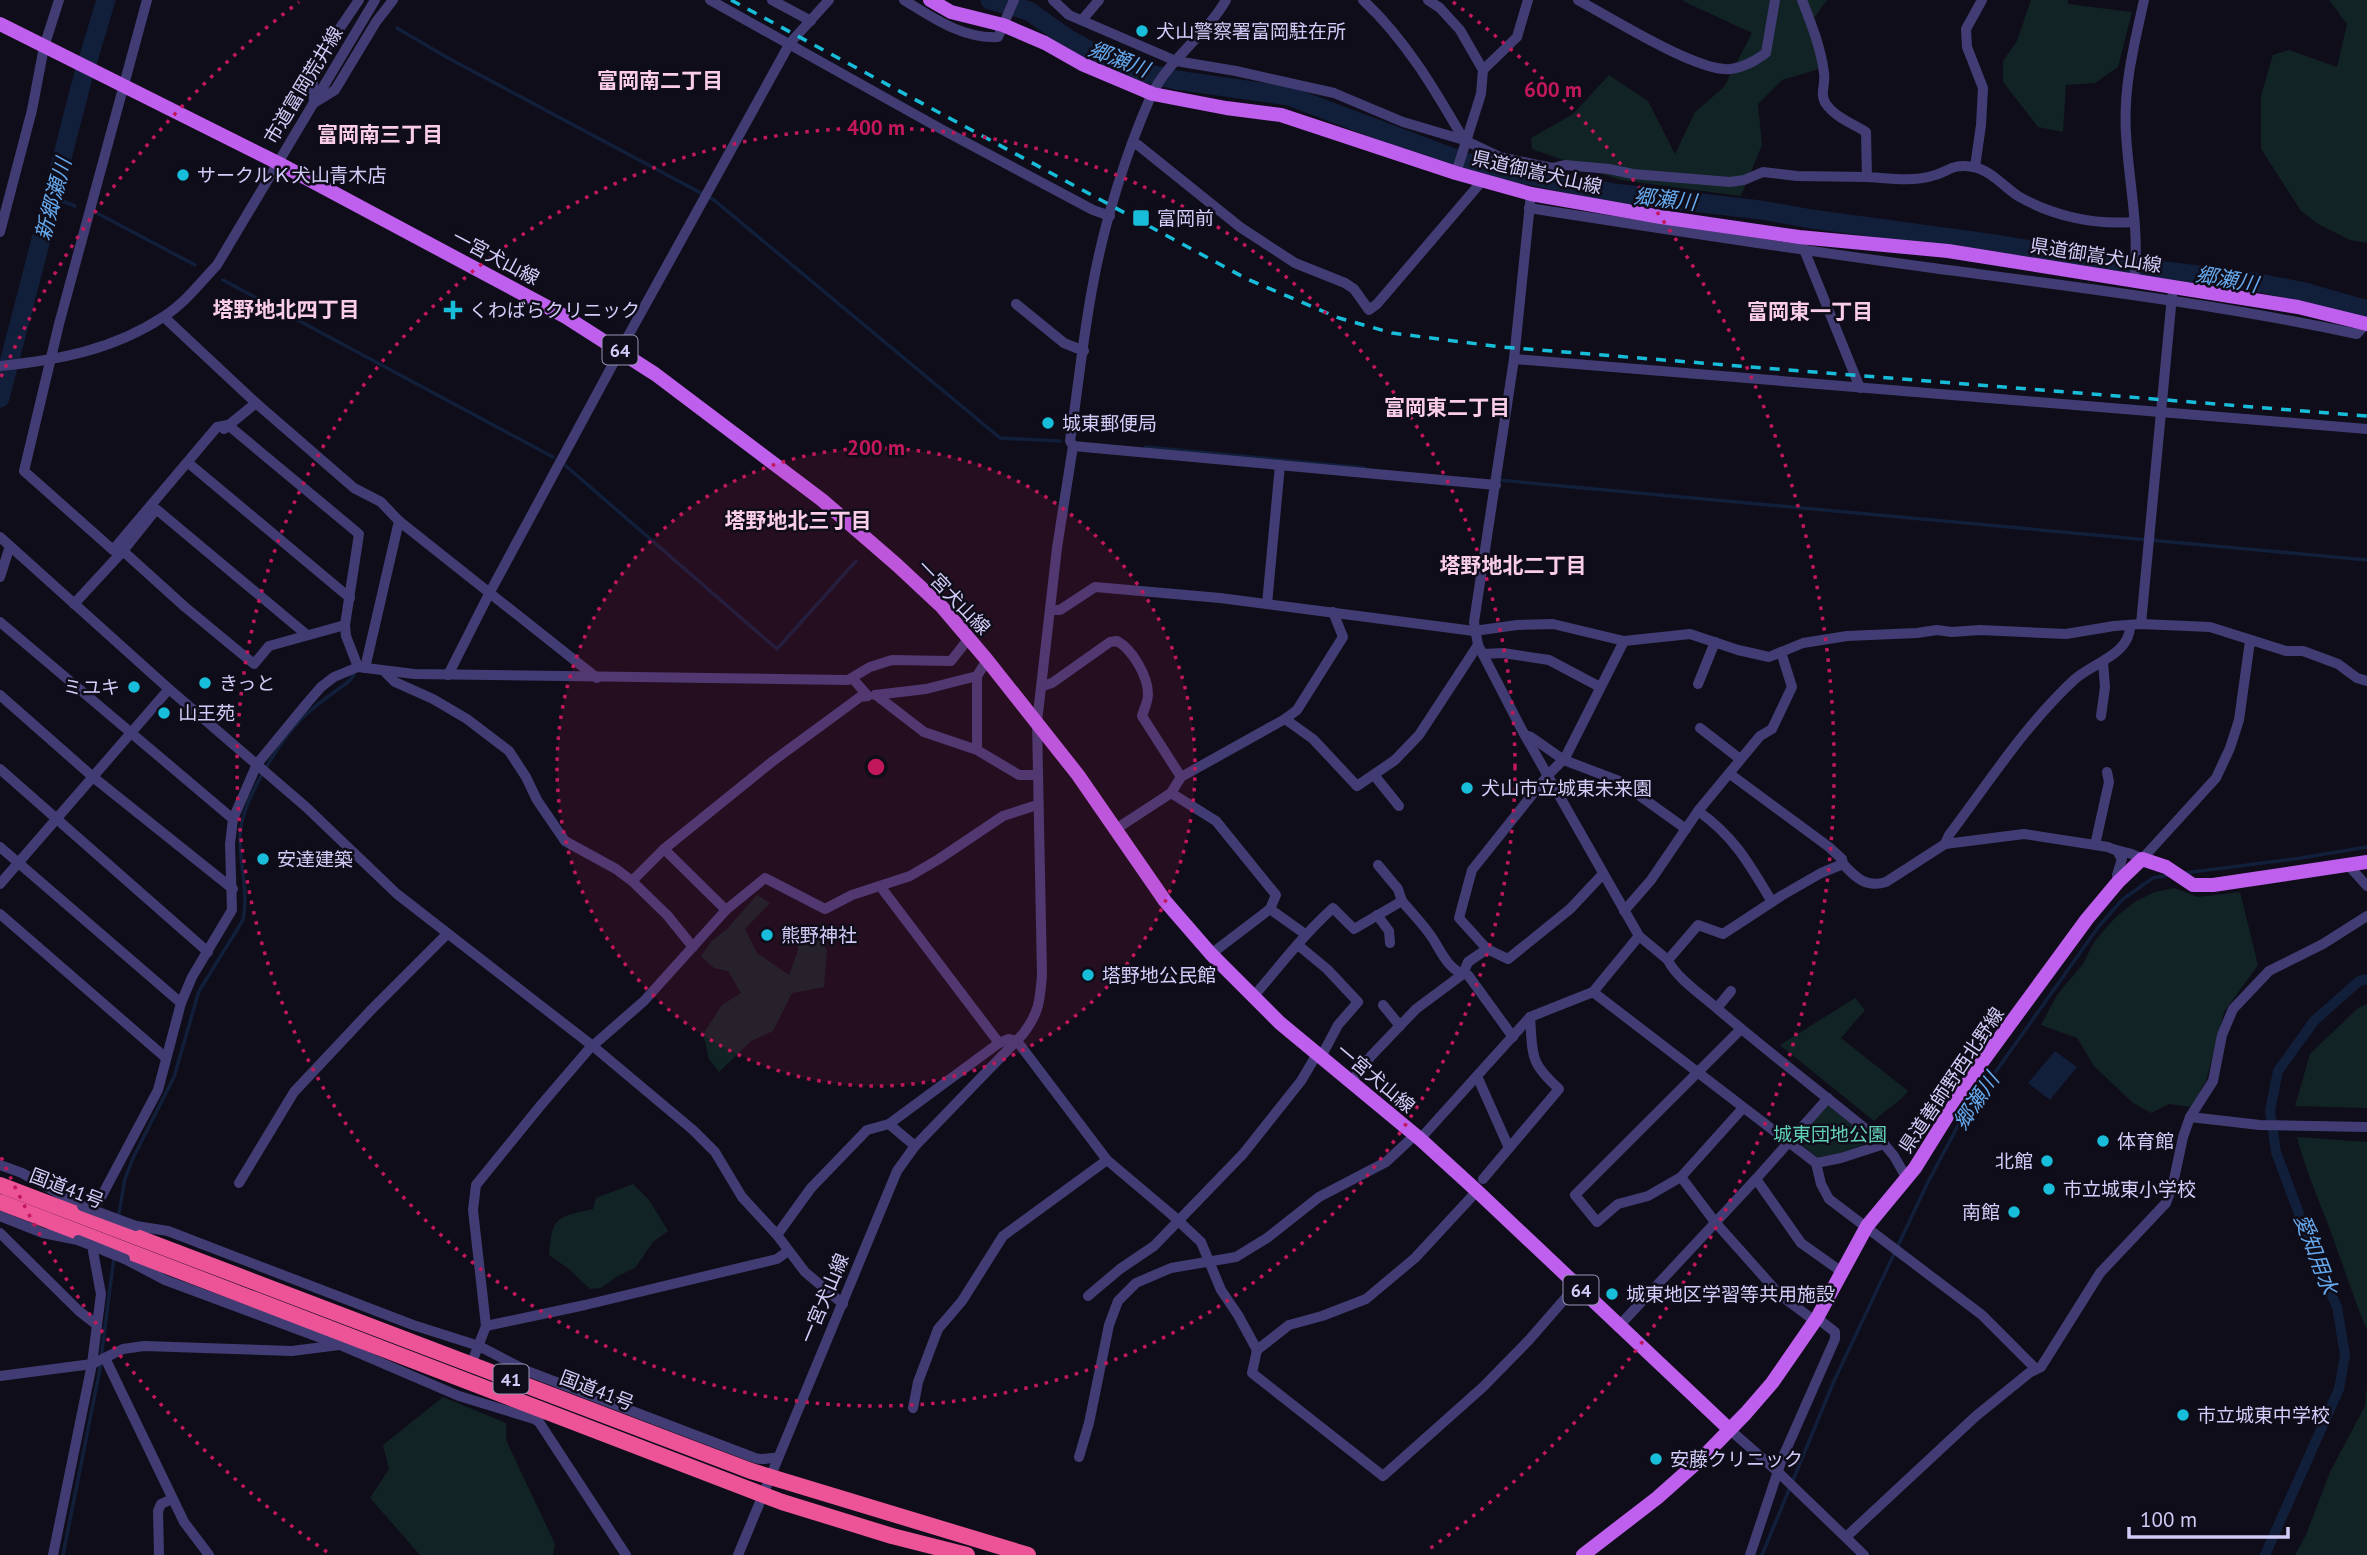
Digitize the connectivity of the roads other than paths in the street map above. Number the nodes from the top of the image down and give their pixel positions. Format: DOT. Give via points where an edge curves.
graph roads {
  1 [pos="59,0"];
  2 [pos="147,0"];
  3 [pos="359,0"];
  4 [pos="374,0"];
  5 [pos="393,0"];
  6 [pos="710,0"];
  7 [pos="772,0"];
  8 [pos="829,0"];
  9 [pos="904,0"];
  10 [pos="930,0"];
  11 [pos="1014,0"];
  12 [pos="1053,0"];
  13 [pos="1099,0"];
  14 [pos="1226,0"];
  15 [pos="1363,0"];
  16 [pos="1428,0"];
  17 [pos="1528,0"];
  18 [pos="1578,0"];
  19 [pos="1775,0"];
  20 [pos="1802,0"];
  21 [pos="1982,0"];
  22 [pos="2144,0"];
  23 [pos="1082,20"];
  24 [pos="811,21"];
  25 [pos="0,24"];
  26 [pos="1003,25"];
  27 [pos="790,43"];
  28 [pos="48,49"];
  29 [pos="1176,61"];
  30 [pos="1483,70"];
  31 [pos="124,86"];
  32 [pos="1153,94"];
  33 [pos="314,103"];
  34 [pos="1464,140"];
  35 [pos="1133,144"];
  36 [pos="278,163"];
  37 [pos="1975,167"];
  38 [pos="1456,170"];
  39 [pos="1867,177"];
  40 [pos="1483,180"];
  41 [pos="1530,201"];
  42 [pos="1110,216"];
  43 [pos="2133,222"];
  44 [pos="0,232"];
  45 [pos="1802,244"];
  46 [pos="2134,277"];
  47 [pos="2172,293"];
  48 [pos="1016,304"];
  49 [pos="164,317"];
  50 [pos="2366,324"];
  51 [pos="621,351"];
  52 [pos="1084,351"];
  53 [pos="1514,359"];
  54 [pos="51,360"];
  55 [pos="0,366"];
  56 [pos="1860,388"];
  57 [pos="256,403"];
  58 [pos="2162,412"];
  59 [pos="228,425"];
  60 [pos="2367,429"];
  61 [pos="1073,446"];
  62 [pos="192,466"];
  63 [pos="1280,466"];
  64 [pos="1497,480"];
  65 [pos="156,509"];
  66 [pos="399,520"];
  67 [pos="0,537"];
  68 [pos="10,546"];
  69 [pos="123,551"];
  70 [pos="0,577"];
  71 [pos="490,592"];
  72 [pos="350,598"];
  73 [pos="74,604"];
  74 [pos="1267,604"];
  75 [pos="1050,610"];
  76 [pos="1333,612"];
  77 [pos="0,622"];
  78 [pos="345,625"];
  79 [pos="2136,625"];
  80 [pos="1474,631"];
  81 [pos="306,635"];
  82 [pos="969,638"];
  83 [pos="1624,641"];
  84 [pos="2250,641"];
  85 [pos="1715,642"];
  86 [pos="1480,650"];
  87 [pos="1782,652"];
  88 [pos="988,660"];
  89 [pos="2103,662"];
  90 [pos="361,668"];
  91 [pos="385,671"];
  92 [pos="448,675"];
  93 [pos="976,676"];
  94 [pos="597,678"];
  95 [pos="853,679"];
  96 [pos="2367,681"];
  97 [pos="1698,684"];
  98 [pos="1043,686"];
  99 [pos="1600,687"];
  100 [pos="169,689"];
  101 [pos="0,695"];
  102 [pos="872,695"];
  103 [pos="2101,716"];
  104 [pos="1285,719"];
  105 [pos="1037,722"];
  106 [pos="1700,728"];
  107 [pos="130,734"];
  108 [pos="1525,735"];
  109 [pos="976,750"];
  110 [pos="1564,760"];
  111 [pos="1740,760"];
  112 [pos="257,764"];
  113 [pos="0,769"];
  114 [pos="2107,772"];
  115 [pos="1730,774"];
  116 [pos="1037,775"];
  117 [pos="1374,775"];
  118 [pos="1548,775"];
  119 [pos="93,777"];
  120 [pos="1181,778"];
  121 [pos="1171,793"];
  122 [pos="1037,806"];
  123 [pos="1399,806"];
  124 [pos="1698,811"];
  125 [pos="57,819"];
  126 [pos="233,819"];
  127 [pos="1116,829"];
  128 [pos="1686,829"];
  129 [pos="1945,844"];
  130 [pos="2095,845"];
  131 [pos="0,847"];
  132 [pos="664,849"];
  133 [pos="2117,851"];
  134 [pos="2142,859"];
  135 [pos="2367,862"];
  136 [pos="19,863"];
  137 [pos="1843,864"];
  138 [pos="1378,865"];
  139 [pos="2348,865"];
  140 [pos="1602,874"];
  141 [pos="632,881"];
  142 [pos="2118,882"];
  143 [pos="0,884"];
  144 [pos="880,886"];
  145 [pos="2367,886"];
  146 [pos="233,890"];
  147 [pos="1402,901"];
  148 [pos="1772,902"];
  149 [pos="1270,909"];
  150 [pos="726,910"];
  151 [pos="1625,911"];
  152 [pos="0,914"];
  153 [pos="1377,915"];
  154 [pos="2367,916"];
  155 [pos="447,934"];
  156 [pos="1305,934"];
  157 [pos="1639,936"];
  158 [pos="1390,943"];
  159 [pos="1298,945"];
  160 [pos="693,947"];
  161 [pos="1487,949"];
  162 [pos="208,952"];
  163 [pos="1211,954"];
  164 [pos="1668,960"];
  165 [pos="1463,974"];
  166 [pos="1731,991"];
  167 [pos="1593,992"];
  168 [pos="1253,997"];
  169 [pos="181,1003"];
  170 [pos="1383,1005"];
  171 [pos="1717,1008"];
  172 [pos="1530,1017"];
  173 [pos="1401,1026"];
  174 [pos="1741,1029"];
  175 [pos="1513,1037"];
  176 [pos="1017,1041"];
  177 [pos="999,1043"];
  178 [pos="594,1047"];
  179 [pos="1319,1055"];
  180 [pos="166,1058"];
  181 [pos="1698,1071"];
  182 [pos="1477,1076"];
  183 [pos="1351,1082"];
  184 [pos="1828,1098"];
  185 [pos="1743,1108"];
  186 [pos="2190,1117"];
  187 [pos="889,1124"];
  188 [pos="2367,1127"];
  189 [pos="1417,1137"];
  190 [pos="1788,1140"];
  191 [pos="1884,1144"];
  192 [pos="915,1146"];
  193 [pos="1509,1148"];
  194 [pos="1107,1160"];
  195 [pos="1816,1163"];
  196 [pos="0,1165"];
  197 [pos="1681,1177"];
  198 [pos="1906,1177"];
  199 [pos="1756,1179"];
  200 [pos="239,1183"];
  201 [pos="0,1185"];
  202 [pos="1480,1185"];
  203 [pos="99,1201"];
  204 [pos="0,1202"];
  205 [pos="0,1216"];
  206 [pos="1178,1221"];
  207 [pos="1715,1222"];
  208 [pos="1867,1226"];
  209 [pos="0,1233"];
  210 [pos="777,1235"];
  211 [pos="93,1251"];
  212 [pos="788,1251"];
  213 [pos="1211,1262"];
  214 [pos="1842,1272"];
  215 [pos="1576,1286"];
  216 [pos="1088,1296"];
  217 [pos="843,1304"];
  218 [pos="1816,1319"];
  219 [pos="97,1325"];
  220 [pos="486,1326"];
  221 [pos="1618,1326"];
  222 [pos="340,1345"];
  223 [pos="479,1346"];
  224 [pos="1257,1350"];
  225 [pos="474,1357"];
  226 [pos="105,1358"];
  227 [pos="92,1364"];
  228 [pos="2036,1369"];
  229 [pos="0,1376"];
  230 [pos="913,1408"];
  231 [pos="1729,1429"];
  232 [pos="1079,1457"];
  233 [pos="777,1458"];
  234 [pos="1778,1472"];
  235 [pos="769,1478"];
  236 [pos="762,1494"];
  237 [pos="172,1499"];
  238 [pos="892,1536"];
  239 [pos="1846,1537"];
  240 [pos="53,1555"];
  241 [pos="159,1555"];
  242 [pos="209,1555"];
  243 [pos="626,1555"];
  244 [pos="738,1555"];
  245 [pos="936,1555"];
  246 [pos="967,1555"];
  247 [pos="1028,1555"];
  248 [pos="1583,1555"];
  249 [pos="1750,1555"];
  250 [pos="1864,1555"];
  1 -- 28 [label="street"];
  2 -- 31 [label="street"];
  3 -- 33 [label="street" via="312,69"];
  4 -- 33 [label="street, 市道富岡荒井線"];
  5 -- 33 [label="street" via="335,90"];
  6 -- 27 [label="street"];
  7 -- 24 [label="street"];
  8 -- 24 [label="street"];
  9 -- 26 [label="street" via="961,32 998,37"];
  10 -- 26 [label="main road, 県道御嵩犬山線" via="951,12"];
  11 -- 26 [label="street"];
  12 -- 23 [label="street"];
  13 -- 23 [label="street"];
  14 -- 29 [label="street" via="1213,22"];
  15 -- 34 [label="street" via="1425,74"];
  16 -- 30 [label="street" via="1451,18"];
  17 -- 30 [label="street" via="1517,37"];
  18 -- 19 [label="street" via="1639,35 1704,64 1730,69 1750,64 1766,53"];
  20 -- 39 [label="street" via="1825,75 1822,97 1837,115 1866,132"];
  21 -- 37 [label="street" via="1966,29 1967,47 1983,88"];
  22 -- 43 [label="street" via="2126,85"];
  23 -- 29 [label="street"];
  24 -- 27 [label="street"];
  25 -- 28 [label="main road, 一宮犬山線 / 64"];
  26 -- 32 [label="main road, 県道御嵩犬山線"];
  27 -- 42 [label="street" via="941,129"];
  27 -- 51 [label="street"];
  28 -- 31 [label="main road, 一宮犬山線 / 64"];
  28 -- 44 [label="street"];
  29 -- 32 [label="street"];
  29 -- 34 [label="street" via="1335,93 1403,122"];
  30 -- 34 [label="street"];
  31 -- 36 [label="main road, 一宮犬山線 / 64"];
  31 -- 54 [label="street"];
  32 -- 35 [label="street"];
  32 -- 38 [label="main road, 県道御嵩犬山線" via="1281,116"];
  33 -- 36 [label="street, 市道富岡荒井線"];
  34 -- 38 [label="street"];
  34 -- 39 [label="street" via="1500,157 1552,168 1566,165 1730,182 1763,172"];
  35 -- 40 [label="street" via="1296,263 1345,282 1370,310"];
  35 -- 42 [label="street"];
  36 -- 49 [label="street, 市道富岡荒井線" via="217,265"];
  36 -- 51 [label="main road, 一宮犬山線 / 64"];
  37 -- 39 [label="street" via="1952,166 1932,176"];
  37 -- 43 [label="street" via="2042,208 2112,224"];
  38 -- 40 [label="main road, 県道御嵩犬山線"];
  40 -- 41 [label="main road, 県道御嵩犬山線"];
  41 -- 45 [label="main road, 県道御嵩犬山線" via="1661,217"];
  41 -- 53 [label="street"];
  42 -- 52 [label="street" via="1093,283"];
  43 -- 46 [label="street"];
  45 -- 46 [label="main road, 県道御嵩犬山線" via="1948,251"];
  45 -- 47 [label="street"];
  45 -- 56 [label="street"];
  46 -- 47 [label="main road, 県道御嵩犬山線"];
  47 -- 50 [label="main road, 県道御嵩犬山線" via="2298,307"];
  47 -- 58 [label="street"];
  48 -- 52 [label="street" via="1063,343"];
  49 -- 54 [label="street, 市道富岡荒井線" via="94,350"];
  49 -- 57 [label="street"];
  51 -- 71 [label="street"];
  51 -- 82 [label="main road, 一宮犬山線 / 64" via="822,500 915,581"];
  52 -- 61 [label="street" via="1070,441"];
  53 -- 56 [label="street"];
  53 -- 64 [label="street"];
  54 -- 55 [label="street, 市道富岡荒井線"];
  54 -- 59 [label="street" via="24,471 113,550 217,426"];
  56 -- 58 [label="street"];
  57 -- 59 [label="street"];
  57 -- 66 [label="street" via="354,488 381,502"];
  58 -- 60 [label="street"];
  58 -- 79 [label="street"];
  59 -- 62 [label="street"];
  59 -- 72 [label="street" via="359,534"];
  61 -- 63 [label="street"];
  61 -- 75 [label="street"];
  62 -- 65 [label="street"];
  62 -- 72 [label="street"];
  63 -- 64 [label="street"];
  63 -- 74 [label="street"];
  64 -- 80 [label="street"];
  65 -- 69 [label="street"];
  65 -- 81 [label="street"];
  66 -- 71 [label="street"];
  66 -- 90 [label="street"];
  67 -- 68 [label="street"];
  68 -- 70 [label="street"];
  68 -- 73 [label="street"];
  69 -- 73 [label="street"];
  69 -- 81 [label="street" via="254,664 269,646"];
  71 -- 92 [label="street"];
  71 -- 94 [label="street"];
  72 -- 78 [label="street"];
  73 -- 100 [label="street"];
  74 -- 75 [label="street" via="1095,587 1060,610"];
  74 -- 76 [label="street"];
  75 -- 98 [label="street"];
  76 -- 80 [label="street"];
  76 -- 104 [label="street" via="1343,637 1297,710"];
  77 -- 107 [label="street"];
  78 -- 81 [label="street"];
  78 -- 90 [label="street"];
  79 -- 84 [label="street" via="2210,627"];
  79 -- 87 [label="street" via="2066,634 1980,630 1887,633 1803,643"];
  79 -- 89 [label="street"];
  80 -- 83 [label="street" via="1553,624"];
  80 -- 86 [label="street"];
  82 -- 88 [label="main road, 一宮犬山線 / 64"];
  82 -- 95 [label="street" via="951,662 892,660"];
  83 -- 85 [label="street" via="1690,635"];
  83 -- 99 [label="street"];
  84 -- 96 [label="street" via="2303,651"];
  84 -- 134 [label="street" via="2239,720 2216,778"];
  85 -- 87 [label="street" via="1769,657"];
  85 -- 97 [label="street"];
  86 -- 99 [label="street" via="1549,660"];
  86 -- 108 [label="street"];
  86 -- 117 [label="street" via="1419,734"];
  87 -- 111 [label="street" via="1791,687 1772,729"];
  88 -- 93 [label="street"];
  88 -- 105 [label="main road, 一宮犬山線 / 64"];
  89 -- 103 [label="street"];
  89 -- 129 [label="street" via="2077,677 2034,722"];
  90 -- 91 [label="street"];
  90 -- 112 [label="street" via="321,687"];
  91 -- 92 [label="street"];
  91 -- 141 [label="street" via="395,681 467,719 509,751 565,841"];
  92 -- 94 [label="street"];
  93 -- 102 [label="street" via="926,689"];
  93 -- 109 [label="street"];
  94 -- 95 [label="street"];
  95 -- 102 [label="street"];
  98 -- 105 [label="street"];
  98 -- 120 [label="street" via="1110,642 1123,644 1146,682 1142,716"];
  99 -- 110 [label="street"];
  100 -- 107 [label="street"];
  100 -- 112 [label="street"];
  101 -- 119 [label="street"];
  102 -- 109 [label="street" via="924,732"];
  102 -- 132 [label="street" via="860,697 798,740"];
  104 -- 117 [label="street" via="1313,740 1357,786"];
  104 -- 120 [label="street"];
  105 -- 116 [label="street, 一宮犬山線"];
  105 -- 127 [label="main road, 一宮犬山線 / 64"];
  106 -- 111 [label="street"];
  107 -- 119 [label="street"];
  107 -- 126 [label="street"];
  108 -- 110 [label="street"];
  108 -- 118 [label="street"];
  109 -- 116 [label="street" via="1019,775"];
  110 -- 118 [label="street"];
  110 -- 128 [label="street" via="1619,781"];
  111 -- 115 [label="street"];
  112 -- 126 [label="street"];
  112 -- 155 [label="street" via="397,894"];
  113 -- 125 [label="street"];
  114 -- 130 [label="street" via="2109,782"];
  115 -- 124 [label="street"];
  115 -- 137 [label="street" via="1829,847"];
  116 -- 122 [label="street, 一宮犬山線"];
  117 -- 123 [label="street"];
  118 -- 140 [label="street"];
  118 -- 161 [label="street" via="1472,870 1459,918"];
  119 -- 125 [label="street"];
  119 -- 146 [label="street"];
  120 -- 121 [label="street"];
  121 -- 127 [label="street"];
  121 -- 149 [label="street" via="1216,821 1276,895"];
  122 -- 144 [label="street" via="1003,816 910,876"];
  122 -- 176 [label="street, 一宮犬山線" via="1040,1005"];
  124 -- 128 [label="street"];
  124 -- 148 [label="street" via="1740,849"];
  125 -- 136 [label="street"];
  125 -- 162 [label="street"];
  126 -- 146 [label="street"];
  127 -- 163 [label="main road, 一宮犬山線 / 64" via="1166,901"];
  128 -- 151 [label="street"];
  129 -- 130 [label="street" via="2024,834"];
  129 -- 137 [label="street" via="1876,885 1860,881"];
  130 -- 133 [label="street"];
  131 -- 136 [label="street"];
  132 -- 141 [label="street"];
  132 -- 150 [label="street"];
  133 -- 134 [label="street"];
  133 -- 142 [label="street" via="2122,859"];
  134 -- 139 [label="main road" via="2166,867 2193,885"];
  134 -- 142 [label="main road, 県道善師野西北野線"];
  135 -- 139 [label="main road"];
  136 -- 143 [label="street"];
  136 -- 169 [label="street"];
  137 -- 148 [label="street"];
  138 -- 147 [label="street"];
  139 -- 145 [label="street"];
  140 -- 151 [label="street"];
  140 -- 161 [label="street" via="1570,909 1514,956 1508,959"];
  141 -- 160 [label="street"];
  142 -- 198 [label="main road, 県道善師野西北野線" via="1974,1073"];
  144 -- 150 [label="street" via="825,909 765,878"];
  144 -- 177 [label="street"];
  146 -- 162 [label="street" via="232,910"];
  147 -- 153 [label="street"];
  147 -- 165 [label="street" via="1445,960"];
  148 -- 164 [label="street" via="1723,934 1698,925"];
  149 -- 156 [label="street"];
  149 -- 163 [label="street"];
  150 -- 160 [label="street"];
  151 -- 157 [label="street"];
  152 -- 180 [label="street"];
  153 -- 156 [label="street" via="1353,929 1333,908"];
  153 -- 158 [label="street" via="1389,931"];
  154 -- 186 [label="street" via="2269,971 2233,1009 2222,1035 2213,1081"];
  155 -- 178 [label="street"];
  155 -- 200 [label="street" via="294,1093"];
  156 -- 159 [label="street"];
  157 -- 164 [label="street"];
  157 -- 167 [label="street"];
  159 -- 168 [label="street"];
  159 -- 179 [label="street" via="1358,1002"];
  160 -- 178 [label="street"];
  161 -- 165 [label="street" via="1468,962"];
  162 -- 169 [label="street"];
  163 -- 168 [label="main road, 一宮犬山線 / 64"];
  164 -- 171 [label="street"];
  165 -- 173 [label="street"];
  165 -- 175 [label="street"];
  166 -- 171 [label="street"];
  167 -- 172 [label="street"];
  167 -- 181 [label="street"];
  168 -- 179 [label="main road, 一宮犬山線 / 64"];
  169 -- 180 [label="street"];
  170 -- 173 [label="street"];
  171 -- 174 [label="street"];
  172 -- 175 [label="street"];
  172 -- 193 [label="street" via="1533,1059 1559,1089"];
  173 -- 183 [label="street"];
  174 -- 181 [label="street"];
  174 -- 184 [label="street"];
  175 -- 182 [label="street"];
  176 -- 177 [label="street"];
  176 -- 192 [label="street, 一宮犬山線"];
  176 -- 194 [label="street"];
  177 -- 187 [label="street"];
  178 -- 210 [label="street" via="693,1129 715,1152 742,1197"];
  178 -- 220 [label="street" via="476,1185 473,1210"];
  179 -- 183 [label="main road, 一宮犬山線 / 64"];
  179 -- 206 [label="street" via="1243,1154"];
  180 -- 203 [label="street" via="158,1090"];
  181 -- 185 [label="street"];
  181 -- 197 [label="street" via="1575,1195 1597,1223 1618,1204 1648,1196"];
  182 -- 189 [label="street"];
  182 -- 193 [label="street"];
  183 -- 189 [label="main road, 一宮犬山線 / 64"];
  184 -- 190 [label="street"];
  184 -- 191 [label="street"];
  185 -- 190 [label="street"];
  185 -- 197 [label="street"];
  186 -- 188 [label="street" via="2260,1125"];
  186 -- 228 [label="street" via="2166,1203 2100,1273"];
  187 -- 192 [label="street"];
  187 -- 210 [label="street" via="867,1130 811,1188"];
  189 -- 202 [label="main road, 一宮犬山線 / 64"];
  189 -- 213 [label="street" via="1386,1162 1319,1197 1236,1257"];
  190 -- 195 [label="street"];
  190 -- 199 [label="street"];
  191 -- 195 [label="street"];
  191 -- 198 [label="street"];
  192 -- 217 [label="street, 一宮犬山線" via="886,1192"];
  193 -- 202 [label="street"];
  194 -- 206 [label="street"];
  194 -- 230 [label="street" via="1003,1236 962,1301 938,1329"];
  195 -- 208 [label="street" via="1829,1199"];
  196 -- 223 [label="street, bridge" via="82,1206 136,1226 169,1231"];
  197 -- 207 [label="street"];
  198 -- 208 [label="main road, 県道善師野西北野線"];
  199 -- 207 [label="street"];
  199 -- 214 [label="street" via="1801,1243"];
  201 -- 235 [label="highway, 国道41号 / 41"];
  202 -- 215 [label="main road, 一宮犬山線 / 64"];
  202 -- 224 [label="street" via="1415,1258 1366,1299 1289,1325"];
  204 -- 236 [label="highway, 国道41号 / 41"];
  205 -- 222 [label="street, bridge" via="43,1233 78,1240 165,1280"];
  206 -- 213 [label="street" via="1201,1242"];
  206 -- 216 [label="street" via="1154,1246"];
  207 -- 218 [label="street" via="1780,1295"];
  207 -- 221 [label="street"];
  208 -- 214 [label="main road, 県道善師野西北野線"];
  208 -- 228 [label="street" via="1982,1315"];
  209 -- 219 [label="street"];
  210 -- 212 [label="street"];
  211 -- 219 [label="street" via="101,1294"];
  212 -- 217 [label="street"];
  212 -- 220 [label="street" via="778,1259"];
  213 -- 224 [label="street" via="1221,1290"];
  213 -- 232 [label="street" via="1171,1268 1136,1283 1118,1301"];
  214 -- 218 [label="main road, 県道善師野西北野線"];
  215 -- 221 [label="main road, 一宮犬山線 / 64"];
  215 -- 224 [label="street" via="1483,1387 1383,1476 1252,1373"];
  217 -- 233 [label="street, 一宮犬山線"];
  218 -- 231 [label="main road, 県道善師野西北野線" via="1772,1383"];
  218 -- 234 [label="street" via="1835,1332 1835,1339"];
  219 -- 227 [label="street"];
  220 -- 223 [label="street"];
  221 -- 231 [label="main road, 一宮犬山線 / 64"];
  222 -- 226 [label="street" via="292,1351 144,1346"];
  222 -- 243 [label="street" via="539,1422"];
  223 -- 225 [label="street"];
  223 -- 233 [label="street" via="527,1371 755,1458"];
  226 -- 227 [label="street"];
  226 -- 237 [label="street"];
  227 -- 229 [label="street"];
  227 -- 240 [label="street"];
  228 -- 239 [label="street" via="1976,1416"];
  231 -- 234 [label="street"];
  231 -- 248 [label="main road, 県道善師野西北野線" via="1657,1498"];
  233 -- 235 [label="street, 一宮犬山線"];
  234 -- 239 [label="street"];
  234 -- 249 [label="street"];
  235 -- 236 [label="street, 一宮犬山線"];
  235 -- 247 [label="highway, 国道41号 / 41"];
  236 -- 238 [label="highway, 国道41号 / 41"];
  236 -- 244 [label="street, 一宮犬山線"];
  237 -- 241 [label="street" via="160,1504 158,1511"];
  237 -- 242 [label="street"];
  238 -- 245 [label="highway"];
  238 -- 246 [label="highway, 国道41号 / 41"];
  239 -- 250 [label="street"];
}
